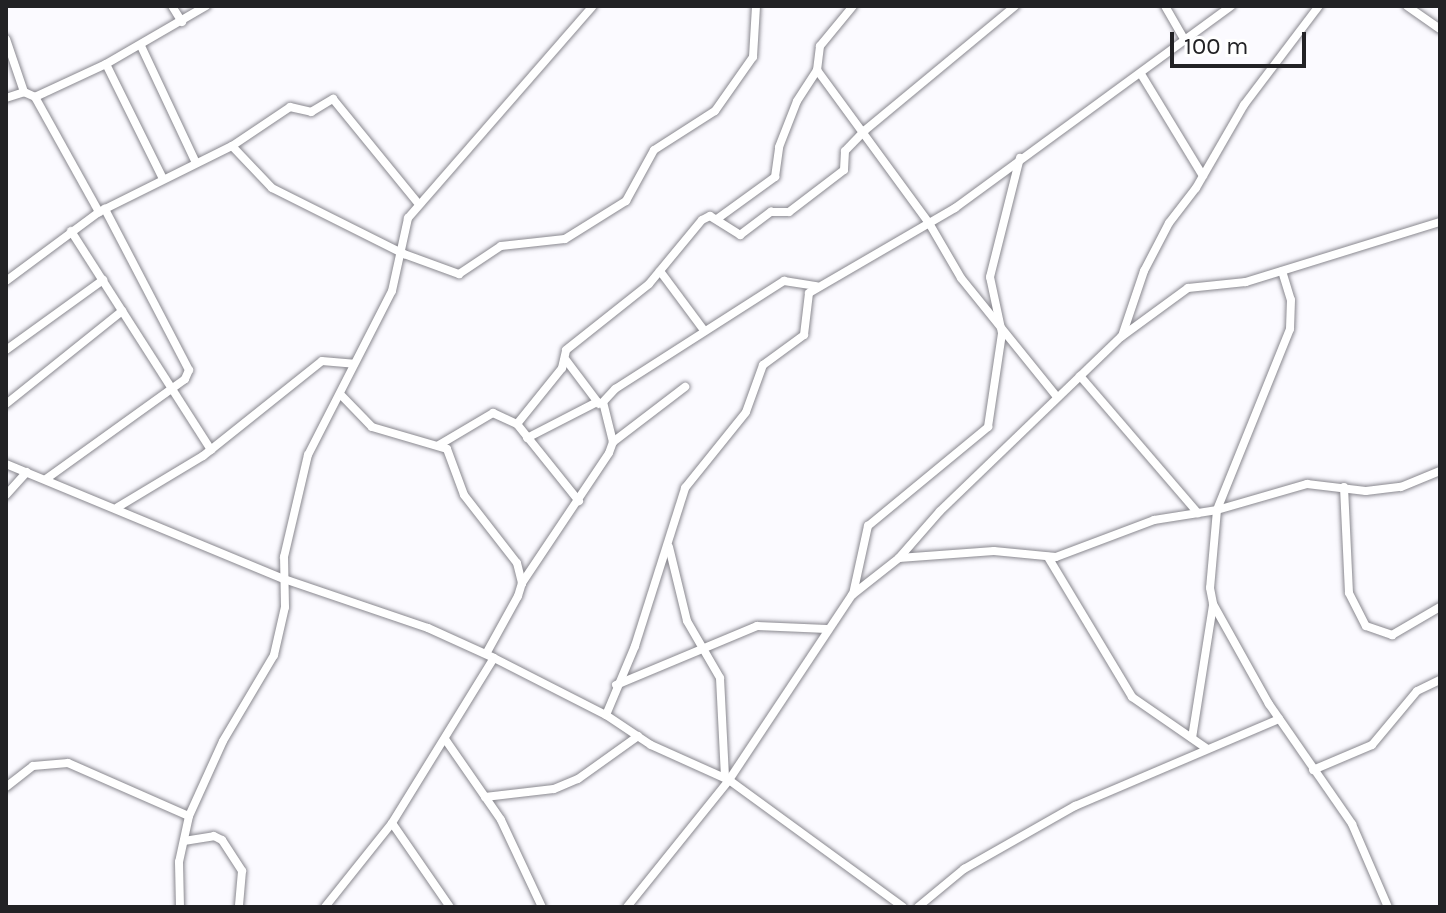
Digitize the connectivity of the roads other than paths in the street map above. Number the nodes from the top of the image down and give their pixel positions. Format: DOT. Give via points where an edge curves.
graph roads {
  1 [pos="172,6"];
  2 [pos="206,6"];
  3 [pos="593,6"];
  4 [pos="756,6"];
  5 [pos="853,6"];
  6 [pos="1015,6"];
  7 [pos="1165,6"];
  8 [pos="1231,6"];
  9 [pos="1319,6"];
  10 [pos="1407,6"];
  11 [pos="182,22"];
  12 [pos="1440,29"];
  13 [pos="6,39"];
  14 [pos="1185,40"];
  15 [pos="141,46"];
  16 [pos="106,64"];
  17 [pos="817,70"];
  18 [pos="1141,74"];
  19 [pos="24,92"];
  20 [pos="35,97"];
  21 [pos="6,98"];
  22 [pos="864,131"];
  23 [pos="232,146"];
  24 [pos="1020,158"];
  25 [pos="196,163"];
  26 [pos="1203,176"];
  27 [pos="163,179"];
  28 [pos="417,202"];
  29 [pos="102,210"];
  30 [pos="717,219"];
  31 [pos="1440,222"];
  32 [pos="929,223"];
  33 [pos="71,231"];
  34 [pos="404,254"];
  35 [pos="660,271"];
  36 [pos="1282,271"];
  37 [pos="103,280"];
  38 [pos="6,281"];
  39 [pos="817,286"];
  40 [pos="122,311"];
  41 [pos="703,329"];
  42 [pos="1002,333"];
  43 [pos="1121,337"];
  44 [pos="6,350"];
  45 [pos="566,360"];
  46 [pos="354,364"];
  47 [pos="1080,376"];
  48 [pos="685,387"];
  49 [pos="171,389"];
  50 [pos="342,396"];
  51 [pos="1057,397"];
  52 [pos="6,404"];
  53 [pos="600,405"];
  54 [pos="517,424"];
  55 [pos="527,438"];
  56 [pos="613,442"];
  57 [pos="439,445"];
  58 [pos="211,450"];
  59 [pos="6,464"];
  60 [pos="27,472"];
  61 [pos="1439,475"];
  62 [pos="46,479"];
  63 [pos="1344,487"];
  64 [pos="6,495"];
  65 [pos="579,501"];
  66 [pos="118,507"];
  67 [pos="1217,510"];
  68 [pos="1198,513"];
  69 [pos="668,546"];
  70 [pos="1048,557"];
  71 [pos="899,558"];
  72 [pos="284,579"];
  73 [pos="522,583"];
  74 [pos="852,595"];
  75 [pos="1213,604"];
  76 [pos="1440,607"];
  77 [pos="827,629"];
  78 [pos="704,648"];
  79 [pos="490,656"];
  80 [pos="1440,680"];
  81 [pos="615,685"];
  82 [pos="606,715"];
  83 [pos="1279,719"];
  84 [pos="638,736"];
  85 [pos="1192,738"];
  86 [pos="445,739"];
  87 [pos="1206,748"];
  88 [pos="1313,770"];
  89 [pos="727,779"];
  90 [pos="6,787"];
  91 [pos="485,797"];
  92 [pos="189,816"];
  93 [pos="392,823"];
  94 [pos="184,841"];
  95 [pos="180,907"];
  96 [pos="239,907"];
  97 [pos="325,907"];
  98 [pos="450,907"];
  99 [pos="542,907"];
  100 [pos="627,907"];
  101 [pos="903,907"];
  102 [pos="918,907"];
  103 [pos="1388,907"];
  1 -- 11 [label="street"];
  2 -- 11 [label="street"];
  3 -- 28 [label="street"];
  4 -- 34 [label="street" via="753,57 715,111 654,150 626,201 565,239 501,246 459,274"];
  5 -- 17 [label="street" via="820,46"];
  6 -- 22 [label="street"];
  7 -- 14 [label="street"];
  8 -- 14 [label="street"];
  9 -- 26 [label="street" via="1297,28 1244,105"];
  10 -- 12 [label="street"];
  11 -- 15 [label="street"];
  13 -- 19 [label="street"];
  14 -- 18 [label="street"];
  15 -- 16 [label="street"];
  15 -- 25 [label="street"];
  16 -- 20 [label="street"];
  16 -- 27 [label="street"];
  17 -- 22 [label="street"];
  17 -- 30 [label="street" via="797,101 779,147 775,177"];
  18 -- 24 [label="street"];
  18 -- 26 [label="street"];
  19 -- 20 [label="street"];
  19 -- 21 [label="street"];
  20 -- 29 [label="street"];
  22 -- 30 [label="street" via="845,151 844,170 789,212 771,212 740,235"];
  22 -- 32 [label="street"];
  23 -- 25 [label="street"];
  23 -- 28 [label="street" via="286,108 311,112 333,99"];
  23 -- 34 [label="street" via="272,188"];
  24 -- 32 [label="street"];
  24 -- 42 [label="street" via="990,277"];
  25 -- 27 [label="street"];
  26 -- 43 [label="street" via="1169,223 1144,271"];
  27 -- 29 [label="street"];
  28 -- 34 [label="street" via="408,218"];
  29 -- 33 [label="street"];
  29 -- 49 [label="street" via="188,362 185,379"];
  30 -- 35 [label="street" via="702,220"];
  31 -- 36 [label="street"];
  32 -- 39 [label="street"];
  32 -- 42 [label="street"];
  33 -- 37 [label="street"];
  33 -- 38 [label="street"];
  34 -- 46 [label="street" via="392,291"];
  35 -- 41 [label="street"];
  35 -- 45 [label="street" via="566,350"];
  36 -- 43 [label="street" via="1230,285 1188,288"];
  36 -- 67 [label="street" via="1291,300 1290,329"];
  37 -- 40 [label="street"];
  37 -- 44 [label="street"];
  39 -- 41 [label="street" via="784,281"];
  39 -- 69 [label="street" via="805,305 804,335 763,365 746,412 685,488"];
  40 -- 49 [label="street"];
  40 -- 52 [label="street"];
  41 -- 53 [label="street"];
  42 -- 51 [label="street"];
  42 -- 74 [label="street" via="988,427 868,526"];
  43 -- 47 [label="street"];
  45 -- 53 [label="street"];
  45 -- 54 [label="street"];
  46 -- 50 [label="street"];
  46 -- 58 [label="street" via="322,361"];
  47 -- 51 [label="street"];
  47 -- 68 [label="street"];
  48 -- 56 [label="street"];
  49 -- 58 [label="street"];
  49 -- 62 [label="street"];
  50 -- 57 [label="street" via="372,427"];
  50 -- 72 [label="street" via="308,455 286,545"];
  51 -- 71 [label="street"];
  53 -- 55 [label="street"];
  53 -- 56 [label="street"];
  54 -- 55 [label="street"];
  54 -- 57 [label="street" via="493,413"];
  55 -- 65 [label="street"];
  56 -- 65 [label="street"];
  57 -- 73 [label="street" via="452,455 458,484 510,551"];
  58 -- 66 [label="street"];
  59 -- 60 [label="street"];
  60 -- 62 [label="street"];
  60 -- 64 [label="street"];
  61 -- 63 [label="street" via="1401,487"];
  62 -- 66 [label="street"];
  63 -- 67 [label="street" via="1307,484"];
  63 -- 76 [label="street" via="1349,593 1366,626 1392,635"];
  65 -- 73 [label="street"];
  66 -- 72 [label="street"];
  67 -- 68 [label="street"];
  67 -- 75 [label="street" via="1209,575"];
  68 -- 70 [label="street" via="1154,520"];
  69 -- 78 [label="street" via="687,621"];
  69 -- 81 [label="street" via="635,646"];
  70 -- 71 [label="street" via="994,551"];
  70 -- 85 [label="street" via="1132,697"];
  71 -- 74 [label="street"];
  72 -- 79 [label="street" via="428,628"];
  72 -- 92 [label="street" via="274,655 223,741"];
  73 -- 79 [label="street"];
  74 -- 77 [label="street"];
  75 -- 83 [label="street"];
  75 -- 85 [label="street"];
  77 -- 78 [label="street" via="757,626"];
  77 -- 89 [label="street"];
  78 -- 81 [label="street"];
  78 -- 89 [label="street" via="720,678"];
  79 -- 82 [label="street"];
  79 -- 86 [label="street"];
  80 -- 88 [label="street" via="1417,691 1372,745"];
  81 -- 82 [label="street"];
  82 -- 84 [label="street"];
  83 -- 87 [label="street"];
  83 -- 88 [label="street"];
  84 -- 89 [label="street"];
  84 -- 91 [label="street" via="566,784"];
  85 -- 87 [label="street"];
  86 -- 91 [label="street"];
  86 -- 93 [label="street"];
  87 -- 102 [label="street" via="1002,846"];
  88 -- 103 [label="street" via="1352,824"];
  89 -- 100 [label="street"];
  89 -- 101 [label="street"];
  90 -- 92 [label="street" via="33,766 68,763"];
  91 -- 99 [label="street"];
  92 -- 94 [label="street"];
  93 -- 97 [label="street"];
  93 -- 98 [label="street"];
  94 -- 95 [label="street"];
  94 -- 96 [label="street" via="214,836 222,840 242,871"];
}
